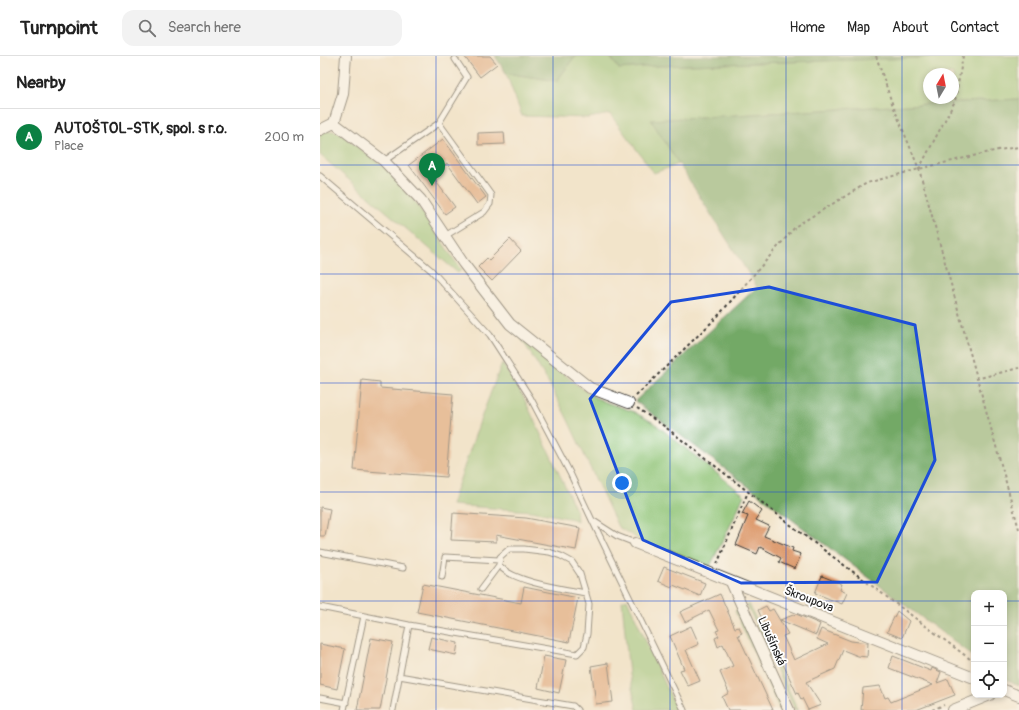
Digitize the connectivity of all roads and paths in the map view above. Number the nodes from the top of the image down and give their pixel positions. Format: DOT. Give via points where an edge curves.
graph roads {
  1 [pos="346,56"];
  2 [pos="876,56"];
  3 [pos="963,56"];
  4 [pos="455,59"];
  5 [pos="334,123"];
  6 [pos="439,123"];
  7 [pos="320,130"];
  8 [pos="1019,147"];
  9 [pos="384,161"];
  10 [pos="919,169"];
  11 [pos="320,176"];
  12 [pos="445,236"];
  13 [pos="1019,368"];
  14 [pos="976,379"];
  15 [pos="629,403"];
  16 [pos="748,492"];
  17 [pos="592,520"];
  18 [pos="1019,529"];
  19 [pos="635,543"];
  20 [pos="320,552"];
  21 [pos="499,563"];
  22 [pos="403,568"];
  23 [pos="712,575"];
  24 [pos="442,577"];
  25 [pos="731,582"];
  26 [pos="481,589"];
  27 [pos="586,593"];
  28 [pos="320,607"];
  29 [pos="364,616"];
  30 [pos="409,625"];
  31 [pos="971,660"];
  32 [pos="399,676"];
  33 [pos="971,677"];
  34 [pos="1007,691"];
  35 [pos="1019,696"];
  36 [pos="320,698"];
  37 [pos="983,698"];
  38 [pos="346,703"];
  39 [pos="344,710"];
  40 [pos="393,710"];
  41 [pos="577,710"];
  42 [pos="684,710"];
  43 [pos="789,710"];
  44 [pos="953,710"];
  1 -- 5 [label="street" via="343,94"];
  2 -- 10 [label="path"];
  3 -- 10 [label="path" via="955,101"];
  4 -- 6 [label="lane" via="467,77"];
  5 -- 7 [label="street"];
  5 -- 9 [label="street"];
  6 -- 9 [label="lane"];
  6 -- 12 [label="lane" via="491,194 490,204 484,212"];
  8 -- 10 [label="path"];
  9 -- 12 [label="street" via="421,200"];
  10 -- 14 [label="path"];
  10 -- 15 [label="path" via="867,183 796,226 717,317"];
  11 -- 17 [label="lane" via="431,270 490,335 530,398"];
  12 -- 15 [label="street" via="510,324 590,388"];
  13 -- 14 [label="path"];
  14 -- 18 [label="path"];
  15 -- 16 [label="path" via="664,426"];
  16 -- 23 [label="path"];
  16 -- 31 [label="path"];
  17 -- 19 [label="lane" via="617,536"];
  17 -- 42 [label="lane"];
  19 -- 23 [label="street, Škroupova"];
  20 -- 22 [label="lane"];
  21 -- 24 [label="lane" via="445,557"];
  21 -- 26 [label="lane"];
  21 -- 27 [label="lane" via="503,571 523,579"];
  21 -- 27 [label="lane" via="500,557 509,549 524,548 561,556 572,562 580,574"];
  23 -- 25 [label="street, Škroupova"];
  25 -- 33 [label="street, Škroupova"];
  25 -- 43 [label="street, Libušínská"];
  27 -- 30 [label="lane" via="589,604 587,634 584,647 577,654"];
  28 -- 29 [label="lane"];
  29 -- 30 [label="lane"];
  29 -- 38 [label="lane"];
  30 -- 32 [label="lane"];
  32 -- 40 [label="lane"];
  32 -- 41 [label="lane" via="573,706"];
  34 -- 35 [label="street"];
  36 -- 38 [label="lane"];
  37 -- 44 [label="street"];
  38 -- 39 [label="lane"];
}
